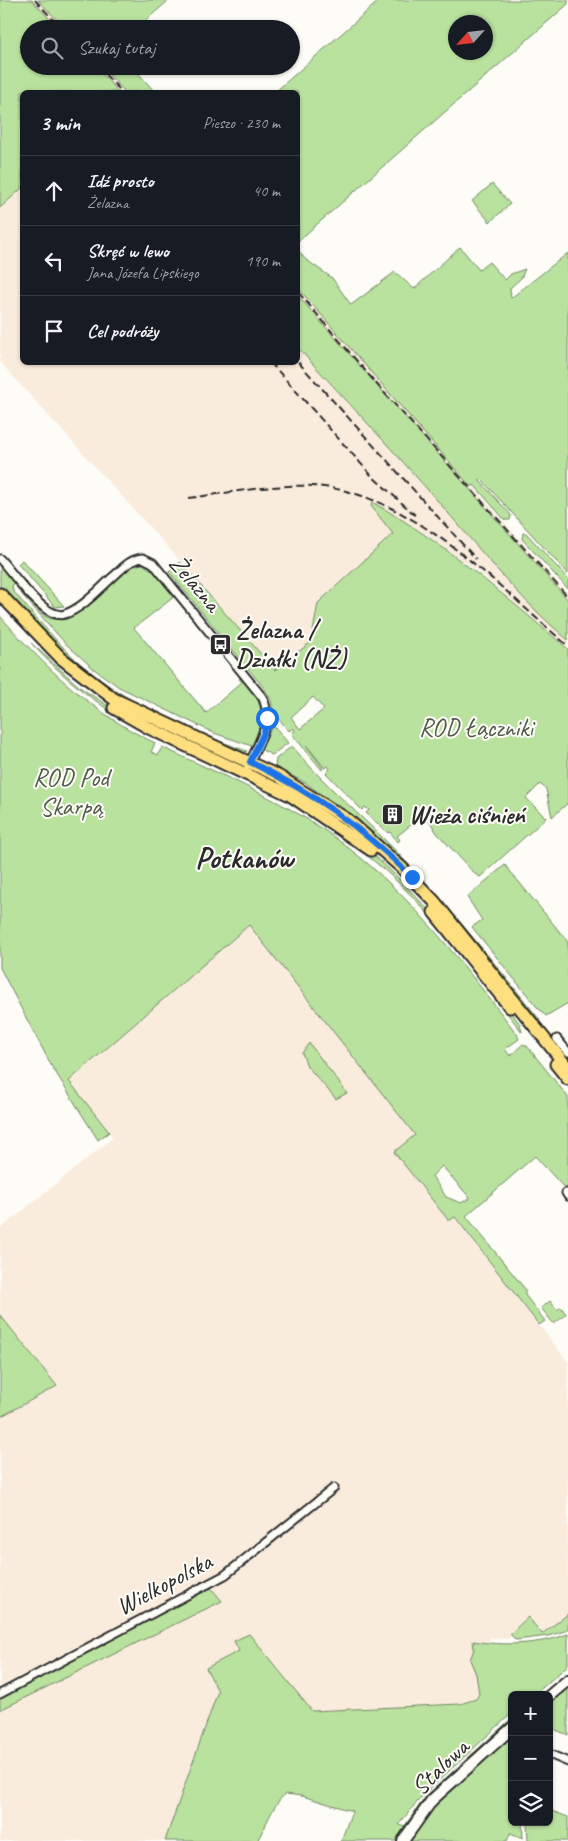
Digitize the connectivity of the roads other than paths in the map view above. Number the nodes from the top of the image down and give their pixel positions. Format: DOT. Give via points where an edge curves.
graph roads {
  1 [pos="0,559"];
  2 [pos="0,594"];
  3 [pos="0,605"];
  4 [pos="248,767"];
  5 [pos="557,1038"];
  6 [pos="568,1052"];
  7 [pos="568,1068"];
  8 [pos="568,1079"];
  9 [pos="334,1488"];
  10 [pos="568,1680"];
  11 [pos="553,1693"];
  12 [pos="0,1694"];
  13 [pos="508,1732"];
  14 [pos="553,1756"];
  15 [pos="568,1762"];
  16 [pos="403,1841"];
  1 -- 4 [label="street, Żelazna" via="44,609 58,615 78,606 130,562 143,558 153,563 263,698 266,726"];
  2 -- 4 [label="main road" via="53,652 106,693"];
  3 -- 4 [label="main road" via="54,662 99,698 149,728"];
  4 -- 7 [label="main road" via="294,785 334,809 403,869 453,923"];
  4 -- 8 [label="main road" via="358,839 397,873 433,912"];
  5 -- 6 [label="street"];
  9 -- 12 [label="street, Wielkopolska" via="225,1575"];
  10 -- 11 [label="street"];
  13 -- 16 [label="street, Stalowa" via="432,1800"];
  14 -- 15 [label="street"];
}
